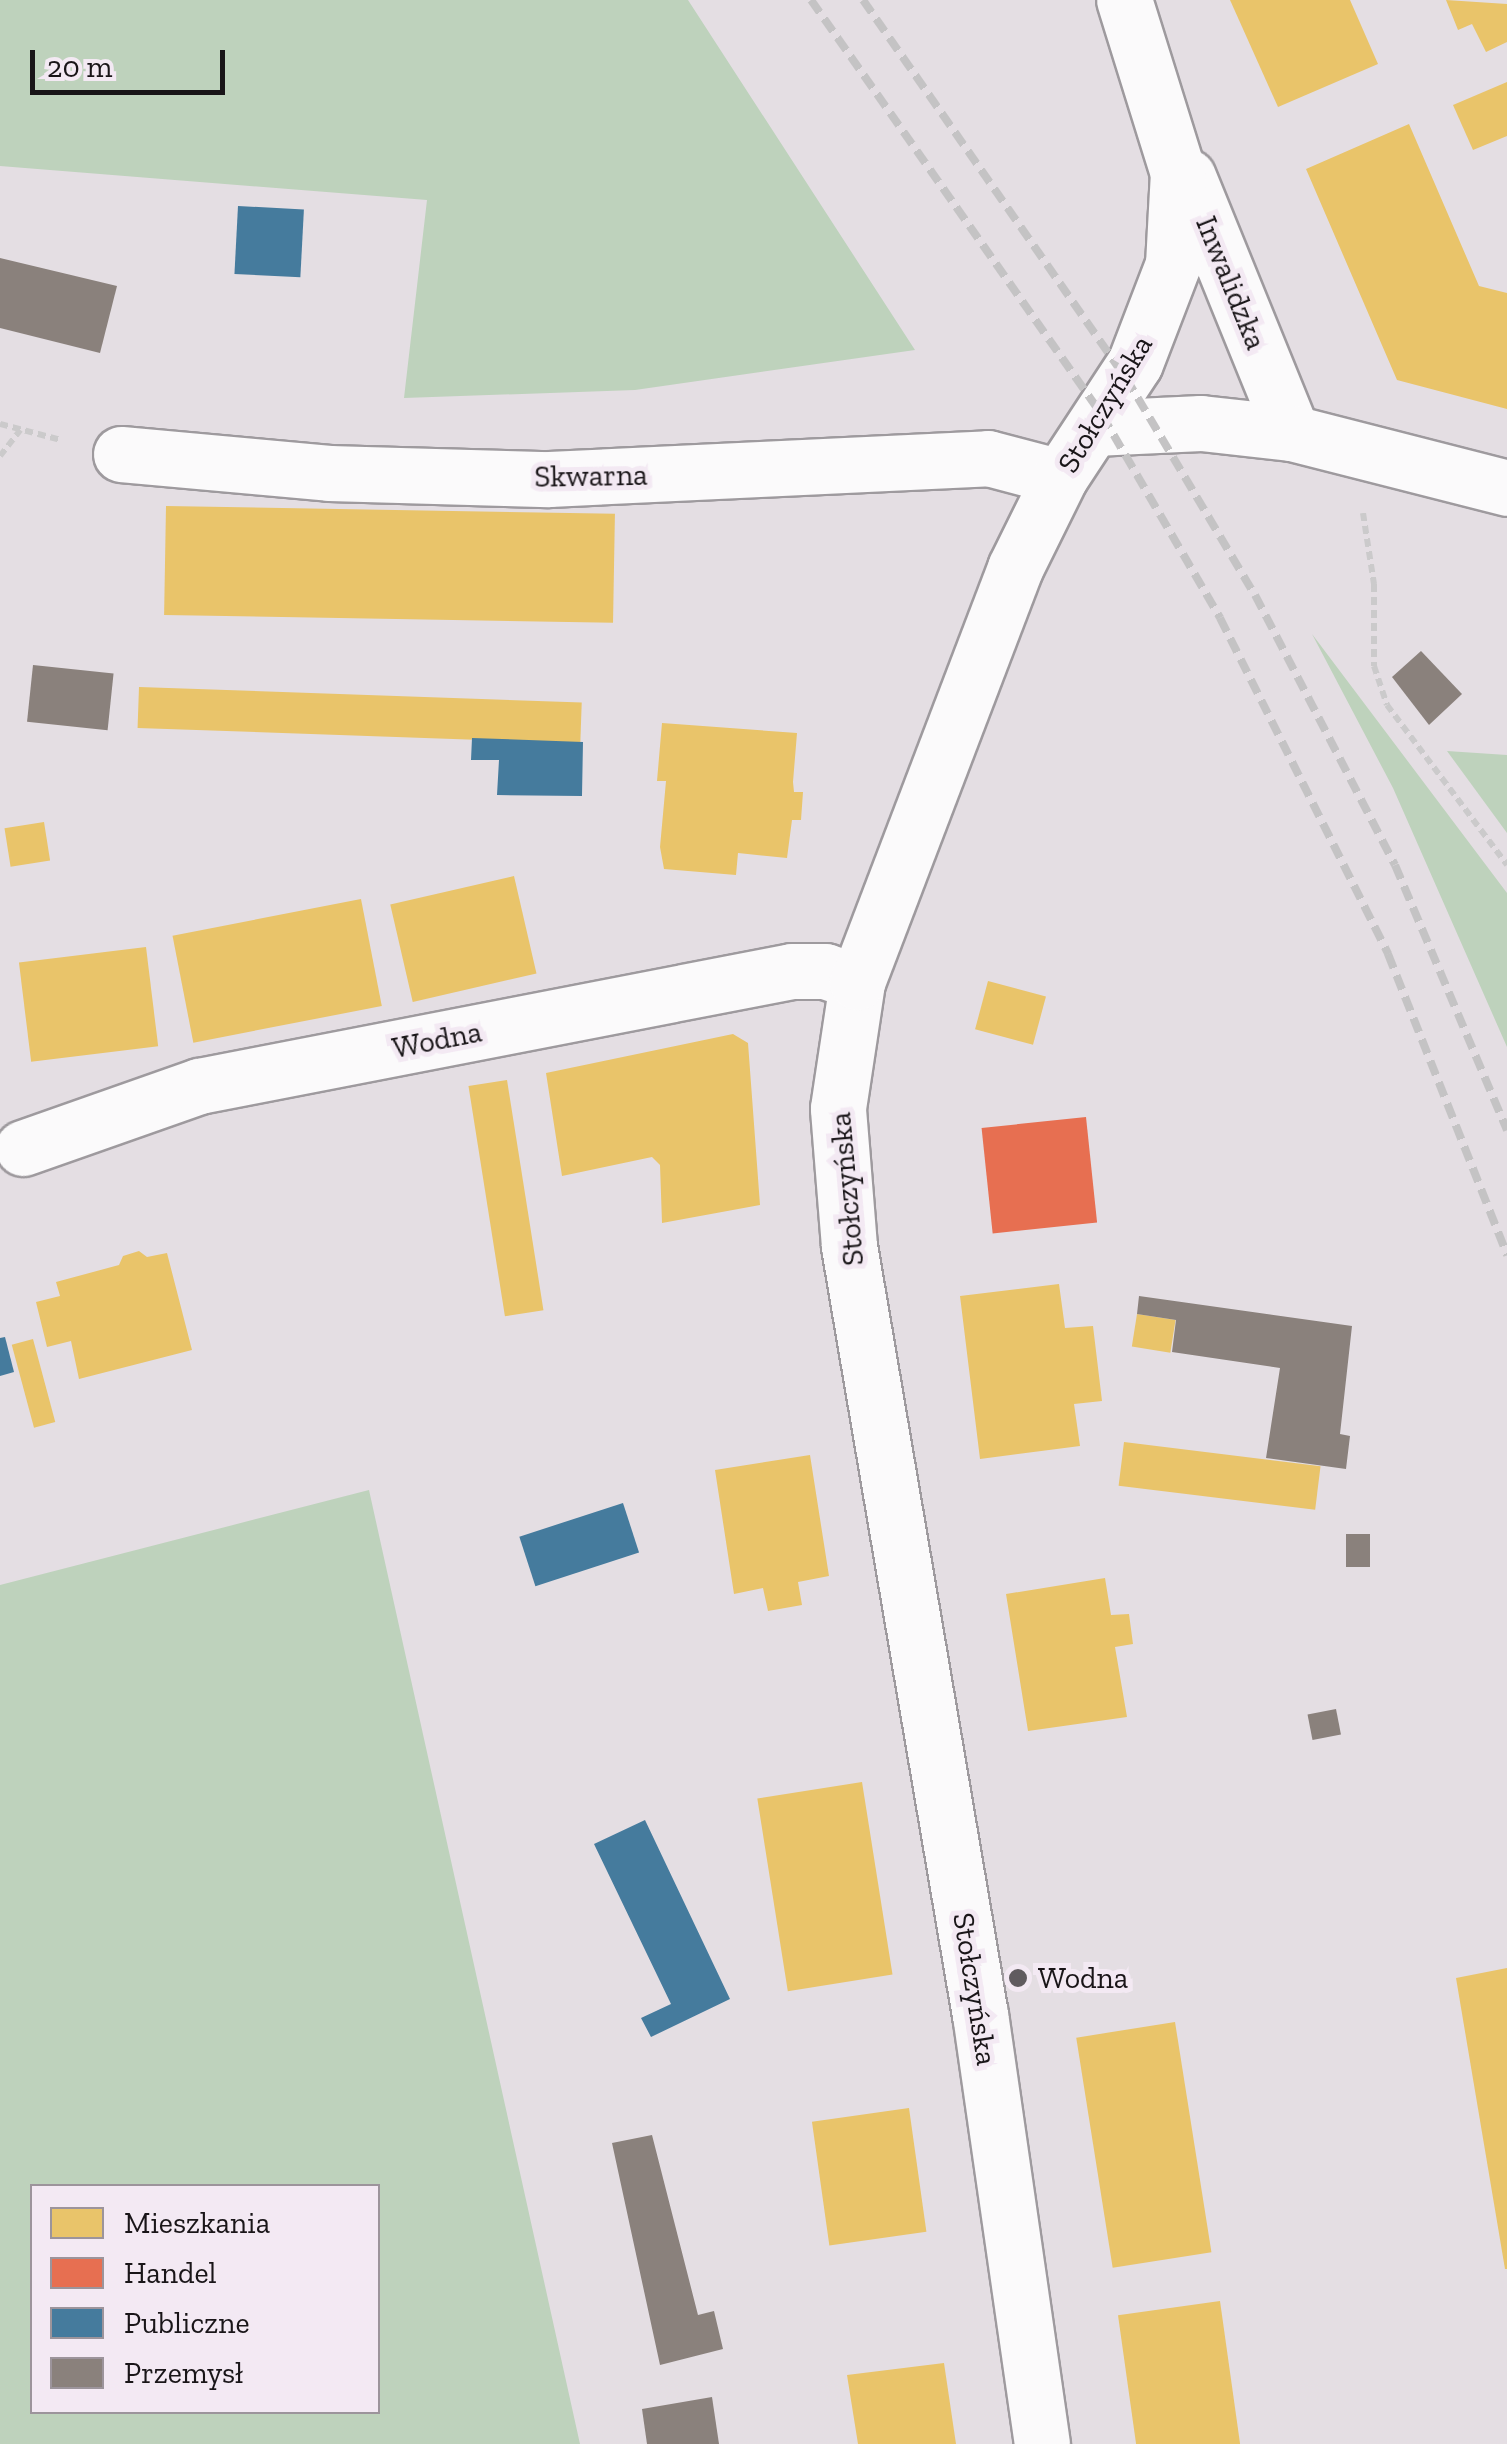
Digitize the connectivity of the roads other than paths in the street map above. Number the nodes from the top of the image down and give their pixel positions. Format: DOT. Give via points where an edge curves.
graph roads {
  1 [pos="1124,0"];
  2 [pos="1169,132"];
  3 [pos="1094,428"];
  4 [pos="1292,434"];
  5 [pos="120,454"];
  6 [pos="1060,478"];
  7 [pos="1507,488"];
  8 [pos="857,982"];
  9 [pos="23,1148"];
  10 [pos="1042,2444"];
  1 -- 2 [label="street, Stołczyńska"];
  2 -- 3 [label="street, Stołczyńska" via="1180,201 1173,264 1142,350"];
  2 -- 4 [label="street, Inwalidzka"];
  3 -- 4 [label="street" via="1201,422"];
  3 -- 6 [label="street, Stołczyńska"];
  4 -- 7 [label="street"];
  5 -- 6 [label="street, Skwarna" via="329,473 549,479 988,458"];
  6 -- 8 [label="street, Stołczyńska" via="1015,568"];
  8 -- 9 [label="street, Wodna" via="825,971 792,971 198,1086"];
  8 -- 10 [label="street, Stołczyńska" via="838,1108 842,1193 980,2015"];
}
